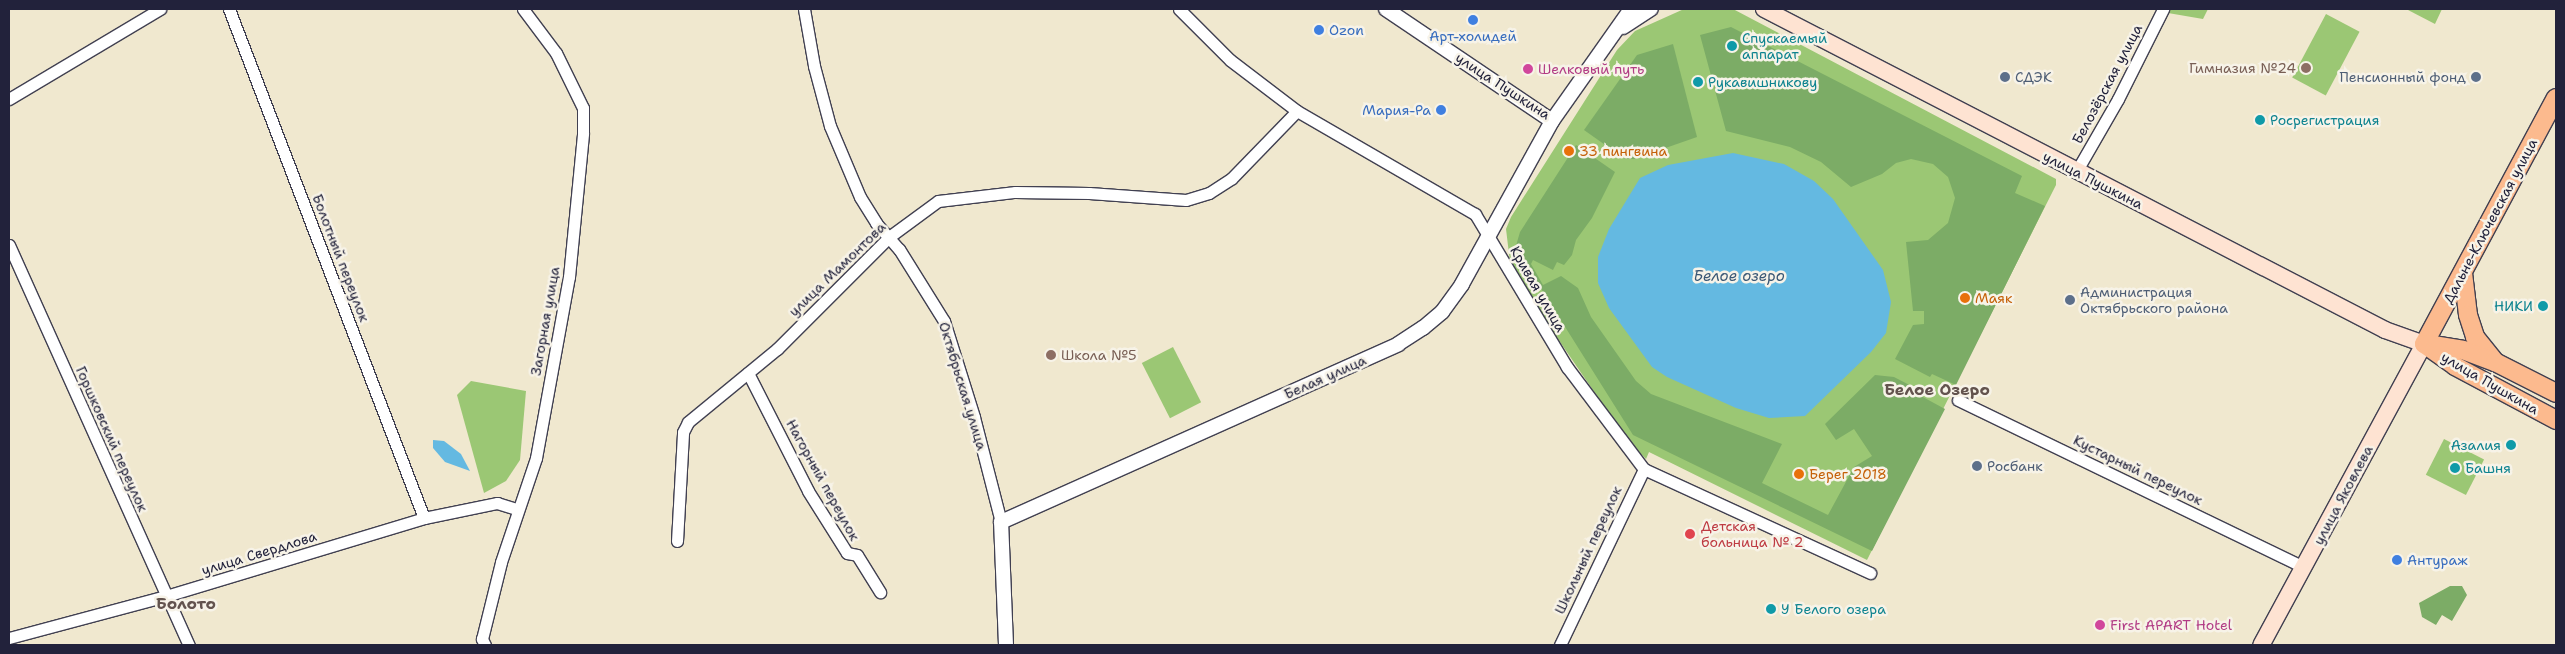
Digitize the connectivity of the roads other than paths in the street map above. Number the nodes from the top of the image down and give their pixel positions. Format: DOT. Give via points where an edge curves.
graph roads {
  1 [pos="160,9"];
  2 [pos="229,9"];
  3 [pos="523,9"];
  4 [pos="804,9"];
  5 [pos="1179,9"];
  6 [pos="1386,9"];
  7 [pos="1631,9"];
  8 [pos="1652,9"];
  9 [pos="1764,9"];
  10 [pos="2163,9"];
  11 [pos="1618,30"];
  12 [pos="2556,98"];
  13 [pos="9,99"];
  14 [pos="1298,111"];
  15 [pos="1552,121"];
  16 [pos="2076,172"];
  17 [pos="1489,233"];
  18 [pos="889,238"];
  19 [pos="9,245"];
  20 [pos="2463,273"];
  21 [pos="2424,344"];
  22 [pos="2495,362"];
  23 [pos="748,373"];
  24 [pos="2556,393"];
  25 [pos="1958,400"];
  26 [pos="2556,420"];
  27 [pos="1644,469"];
  28 [pos="517,509"];
  29 [pos="424,518"];
  30 [pos="1001,522"];
  31 [pos="677,541"];
  32 [pos="2304,568"];
  33 [pos="1870,573"];
  34 [pos="880,592"];
  35 [pos="166,596"];
  36 [pos="9,638"];
  37 [pos="188,645"];
  38 [pos="485,645"];
  39 [pos="1006,645"];
  40 [pos="1560,645"];
  41 [pos="2261,645"];
  1 -- 13 [label="street"];
  2 -- 29 [label="street, Болотный переулок"];
  3 -- 28 [label="street, Загорная улица" via="556,53 583,108 583,124 569,277 536,458"];
  4 -- 18 [label="street, Октябрьская улица" via="814,66 830,126 860,197"];
  5 -- 14 [label="street, Кривая улица" via="1230,60"];
  6 -- 15 [label="street, улица Пушкина"];
  7 -- 11 [label="street, улица Пушкина"];
  8 -- 11 [label="street, улица Пушкина"];
  9 -- 16 [label="main road, улица Пушкина"];
  10 -- 16 [label="street, Белозёрская улица" via="2118,99"];
  11 -- 15 [label="street, улица Пушкина"];
  12 -- 20 [label="main road, Дальне-Ключевская улица"];
  14 -- 17 [label="street, Кривая улица" via="1475,214"];
  14 -- 18 [label="street, улица Мамонтова" via="1232,178 1210,194 1186,200 1015,192 938,201"];
  15 -- 17 [label="street, Белая улица"];
  16 -- 21 [label="main road, улица Пушкина" via="2385,330"];
  17 -- 27 [label="street, Кривая улица" via="1516,286 1567,367"];
  17 -- 30 [label="street, Белая улица" via="1462,284 1442,312 1398,344"];
  18 -- 23 [label="street, улица Мамонтова" via="777,349"];
  18 -- 30 [label="street, Октябрьская улица" via="944,321 974,416"];
  19 -- 35 [label="street, Горшковский переулок"];
  20 -- 21 [label="main road, Дальне-Ключевская улица"];
  20 -- 22 [label="main road" via="2468,315 2475,336"];
  21 -- 22 [label="main road, улица Пушкина" via="2463,350"];
  21 -- 26 [label="main road, улица Пушкина" via="2455,366"];
  21 -- 32 [label="main road, улица Яковлева"];
  22 -- 24 [label="main road, улица Пушкина"];
  23 -- 31 [label="street, улица Мамонтова" via="694,414 683,432"];
  23 -- 34 [label="street, Нагорный переулок" via="813,499 847,553 857,555"];
  25 -- 32 [label="street, Кустарный переулок"];
  27 -- 33 [label="street, Кривая улица"];
  27 -- 40 [label="street, Школьный переулок"];
  28 -- 29 [label="street, улица Свердлова" via="497,504"];
  28 -- 38 [label="street, Загорная улица" via="482,639"];
  29 -- 35 [label="street, улица Свердлова"];
  30 -- 39 [label="street, Октябрьская улица"];
  32 -- 41 [label="main road, улица Яковлева"];
  35 -- 36 [label="street, улица Свердлова"];
  35 -- 37 [label="street, Горшковский переулок"];
}
